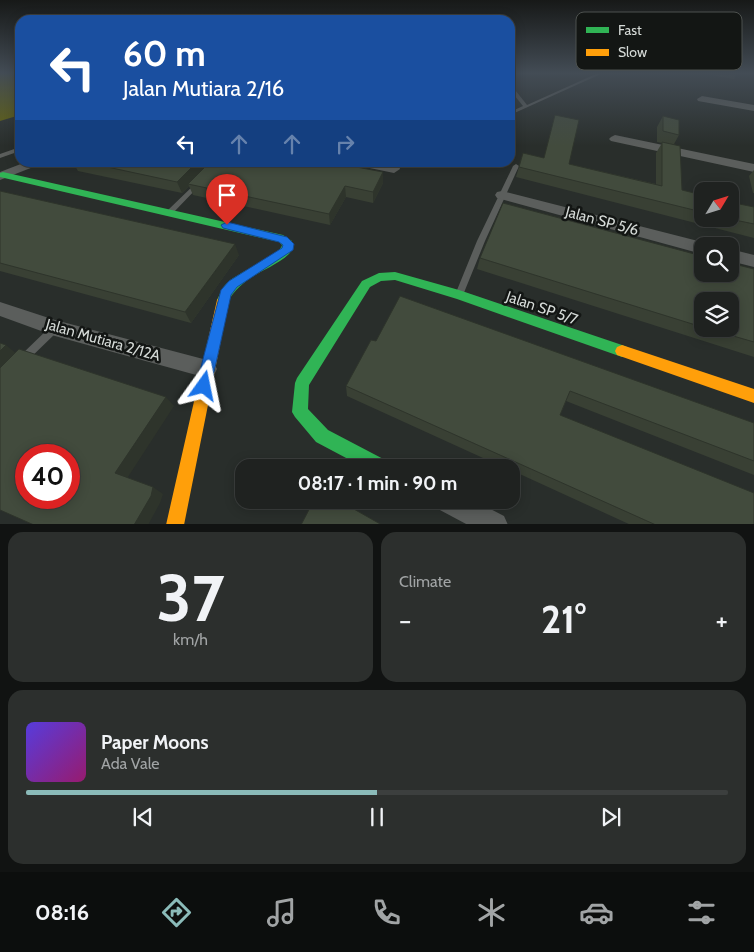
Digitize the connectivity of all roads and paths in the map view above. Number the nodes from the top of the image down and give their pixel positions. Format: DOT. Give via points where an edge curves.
graph roads {
  1 [pos="518,97"];
  2 [pos="545,97"];
  3 [pos="702,99"];
  4 [pos="525,106"];
  5 [pos="754,108"];
  6 [pos="515,111"];
  7 [pos="615,139"];
  8 [pos="15,151"];
  9 [pos="0,156"];
  10 [pos="516,166"];
  11 [pos="25,167"];
  12 [pos="384,167"];
  13 [pos="754,168"];
  14 [pos="394,169"];
  15 [pos="1,175"];
  16 [pos="205,176"];
  17 [pos="502,195"];
  18 [pos="170,212"];
  19 [pos="694,246"];
  20 [pos="739,257"];
  21 [pos="754,261"];
  22 [pos="459,295"];
  23 [pos="0,309"];
  24 [pos="54,328"];
  25 [pos="14,369"];
  26 [pos="207,369"];
  27 [pos="754,396"];
  28 [pos="366,459"];
  29 [pos="465,509"];
  30 [pos="175,524"];
  31 [pos="495,524"];
  1 -- 4 [label="lane"];
  2 -- 4 [label="lane"];
  3 -- 5 [label="street"];
  4 -- 6 [label="lane"];
  7 -- 13 [label="street"];
  8 -- 9 [label="lane"];
  10 -- 17 [label="lane"];
  11 -- 15 [label="street"];
  12 -- 14 [label="street"];
  15 -- 18 [label="street"];
  16 -- 18 [label="lane"];
  17 -- 19 [label="street, Jalan SP 5/6"];
  17 -- 22 [label="lane"];
  18 -- 26 [label="street" via="283,239 288,244 288,250 233,284 225,293"];
  20 -- 21 [label="street"];
  22 -- 27 [label="street, Jalan SP 5/7"];
  22 -- 28 [label="street, Jalan SP 5/7" via="395,276 379,277 366,284 302,383 300,412 322,436"];
  23 -- 24 [label="street, Jalan Mutiara 2/12A"];
  24 -- 25 [label="lane"];
  24 -- 26 [label="street, Jalan Mutiara 2/12A"];
  26 -- 30 [label="street"];
  29 -- 31 [label="street"];
}
